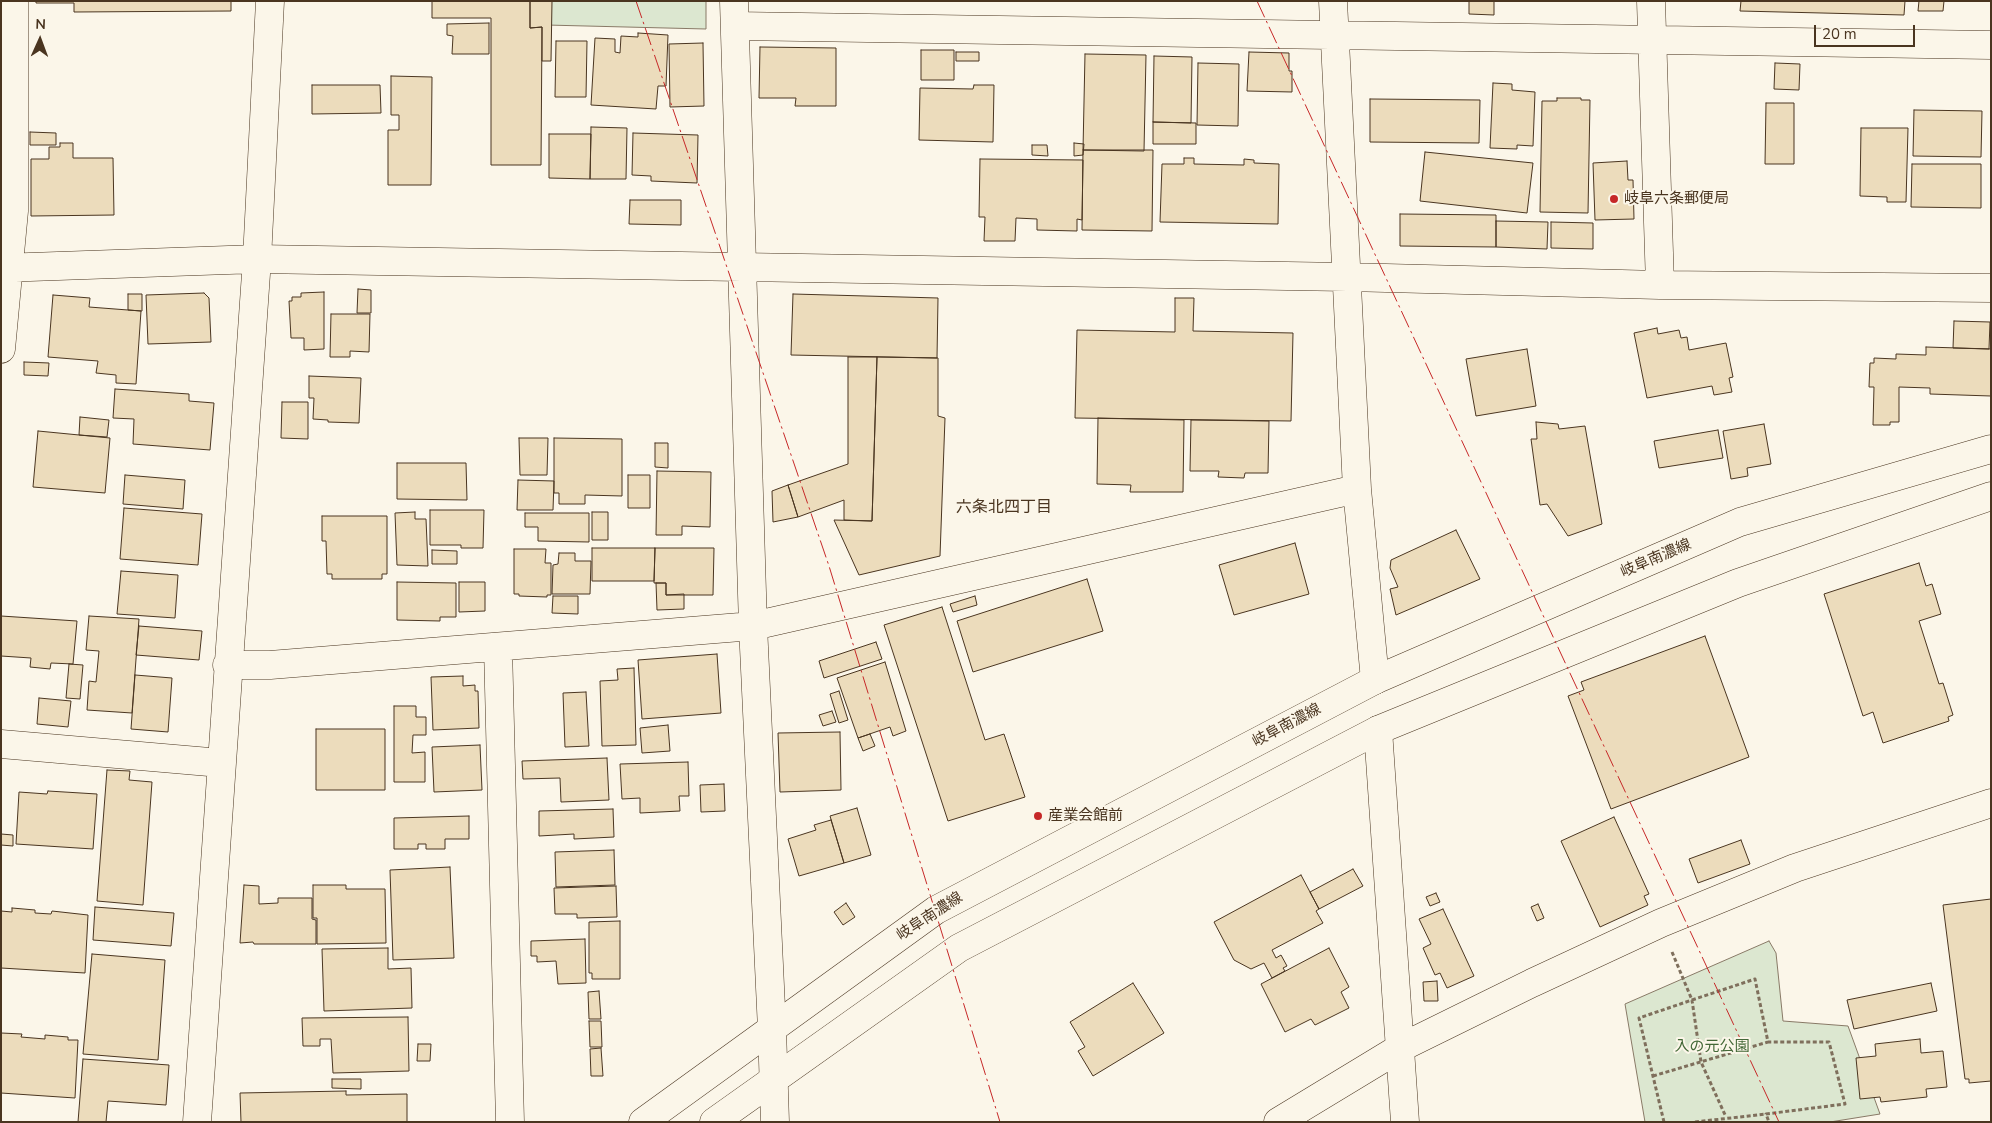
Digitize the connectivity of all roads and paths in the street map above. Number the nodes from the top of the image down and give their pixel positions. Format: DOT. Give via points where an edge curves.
graph roads {
  1 [pos="14,1"];
  2 [pos="270,1"];
  3 [pos="1333,1"];
  4 [pos="1651,1"];
  5 [pos="735,14"];
  6 [pos="1335,35"];
  7 [pos="1652,41"];
  8 [pos="1991,45"];
  9 [pos="257,259"];
  10 [pos="5,268"];
  11 [pos="741,268"];
  12 [pos="1346,277"];
  13 [pos="1660,285"];
  14 [pos="1991,288"];
  15 [pos="1,349"];
  16 [pos="1991,449"];
  17 [pos="1357,489"];
  18 [pos="1991,496"];
  19 [pos="753,626"];
  20 [pos="498,647"];
  21 [pos="228,665"];
  22 [pos="1376,680"];
  23 [pos="1378,730"];
  24 [pos="1,744"];
  25 [pos="221,763"];
  26 [pos="1991,803"];
  27 [pos="1661,924"];
  28 [pos="1692,1000"];
  29 [pos="772,1029"];
  30 [pos="1768,1042"];
  31 [pos="1400,1048"];
  32 [pos="1702,1062"];
  33 [pos="1653,1076"];
  34 [pos="773,1080"];
  35 [pos="1766,1114"];
  36 [pos="1726,1117"];
  37 [pos="196,1122"];
  38 [pos="510,1122"];
  39 [pos="643,1122"];
  40 [pos="714,1122"];
  41 [pos="775,1122"];
  42 [pos="1278,1122"];
  43 [pos="1405,1122"];
  44 [pos="1664,1122"];
  45 [pos="1695,1122"];
  46 [pos="1769,1122"];
  1 -- 10 [label="street" via="14,211"];
  2 -- 9 [label="street"];
  3 -- 6 [label="street"];
  4 -- 7 [label="street"];
  5 -- 6 [label="street"];
  5 -- 11 [label="street"];
  6 -- 7 [label="street"];
  6 -- 12 [label="street"];
  7 -- 8 [label="street"];
  7 -- 13 [label="street"];
  9 -- 10 [label="street"];
  9 -- 11 [label="street"];
  9 -- 21 [label="street"];
  10 -- 15 [label="street"];
  11 -- 12 [label="street"];
  11 -- 19 [label="street"];
  12 -- 13 [label="street"];
  12 -- 17 [label="street"];
  13 -- 14 [label="street"];
  16 -- 22 [label="street, 岐阜南濃線" via="1740,522"];
  17 -- 19 [label="street"];
  17 -- 22 [label="street"];
  18 -- 23 [label="street" via="1738,583"];
  19 -- 20 [label="street"];
  19 -- 29 [label="street"];
  20 -- 21 [label="street" via="270,665"];
  20 -- 38 [label="street"];
  21 -- 25 [label="street"];
  22 -- 29 [label="street, 岐阜南濃線" via="936,910"];
  23 -- 31 [label="street"];
  23 -- 34 [label="street" via="958,948"];
  24 -- 25 [label="street"];
  25 -- 37 [label="street"];
  26 -- 27 [label="street" via="1795,868"];
  27 -- 28 [label="path"];
  27 -- 31 [label="street"];
  28 -- 30 [label="path" via="1755,979"];
  28 -- 32 [label="path"];
  28 -- 33 [label="path" via="1638,1018"];
  29 -- 34 [label="street"];
  29 -- 39 [label="street, 岐阜南濃線"];
  30 -- 32 [label="path"];
  30 -- 35 [label="path" via="1829,1042 1845,1104"];
  31 -- 42 [label="street"];
  31 -- 43 [label="street"];
  32 -- 33 [label="path"];
  32 -- 36 [label="path"];
  33 -- 44 [label="path"];
  34 -- 40 [label="street"];
  34 -- 41 [label="street"];
  35 -- 36 [label="path"];
  35 -- 46 [label="path"];
  36 -- 45 [label="path"];
}
